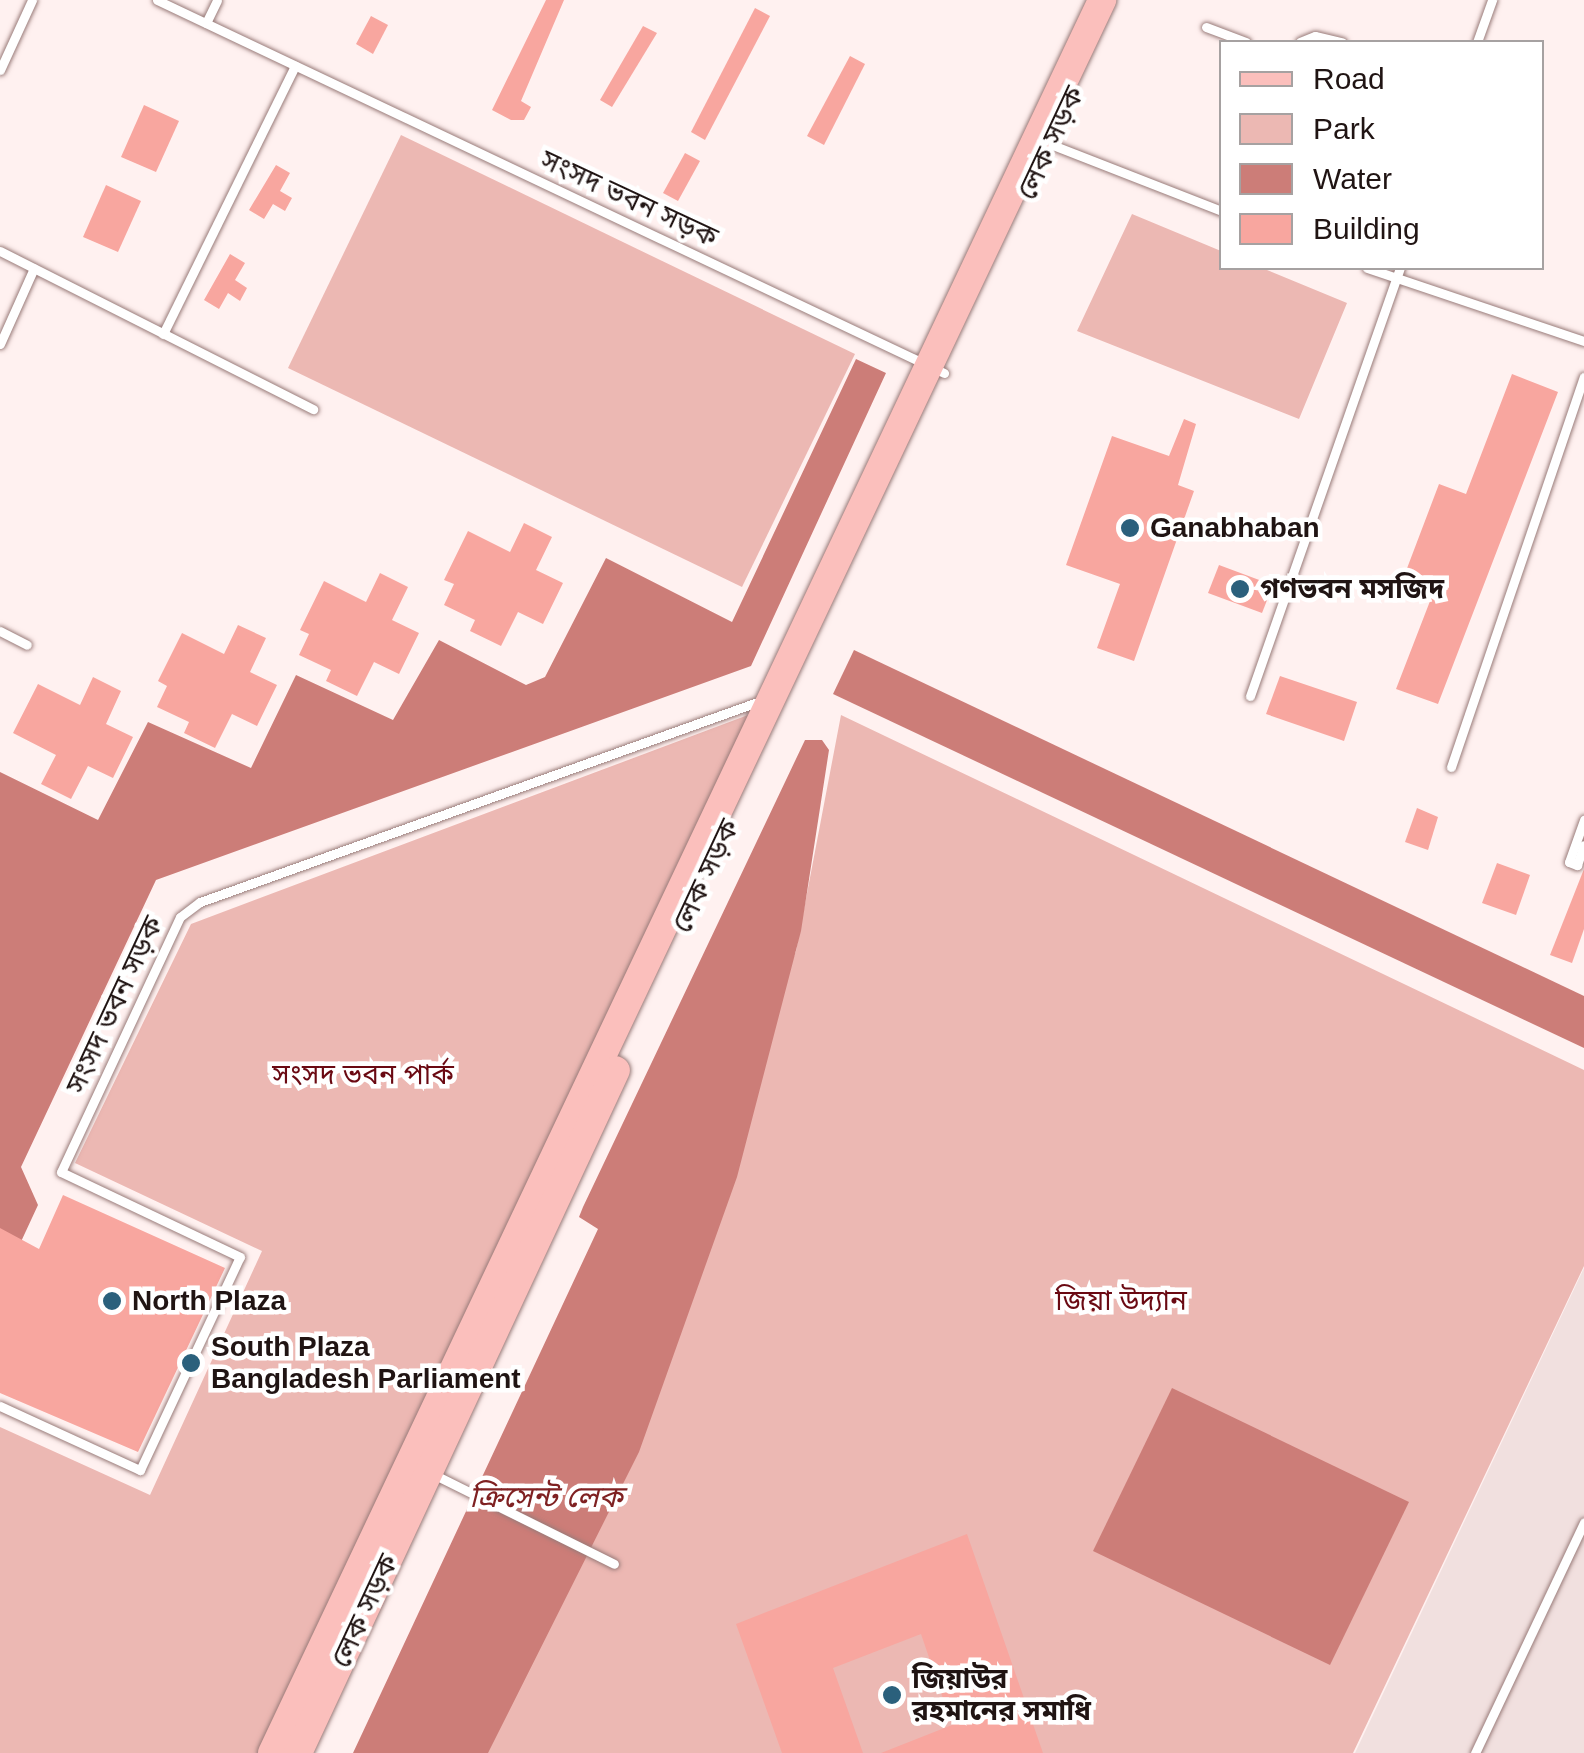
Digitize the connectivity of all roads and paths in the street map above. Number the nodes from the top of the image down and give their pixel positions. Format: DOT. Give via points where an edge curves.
graph roads {
  1 [pos="32,0"];
  2 [pos="157,0"];
  3 [pos="217,0"];
  4 [pos="1102,0"];
  5 [pos="1117,0"];
  6 [pos="1492,0"];
  7 [pos="206,23"];
  8 [pos="1206,27"];
  9 [pos="1241,40"];
  10 [pos="1305,40"];
  11 [pos="1333,40"];
  12 [pos="1478,40"];
  13 [pos="296,66"];
  14 [pos="0,70"];
  15 [pos="1050,144"];
  16 [pos="1219,210"];
  17 [pos="0,251"];
  18 [pos="34,268"];
  19 [pos="1398,273"];
  20 [pos="163,334"];
  21 [pos="1584,342"];
  22 [pos="0,344"];
  23 [pos="936,369"];
  24 [pos="1584,377"];
  25 [pos="313,409"];
  26 [pos="0,631"];
  27 [pos="27,645"];
  28 [pos="783,693"];
  29 [pos="1250,696"];
  30 [pos="1451,767"];
  31 [pos="1584,820"];
  32 [pos="1584,846"];
  33 [pos="0,1406"];
  34 [pos="430,1473"];
  35 [pos="1584,1522"];
  36 [pos="614,1564"];
  37 [pos="272,1753"];
  38 [pos="298,1753"];
  39 [pos="1475,1753"];
  1 -- 14 [label="lane"];
  2 -- 7 [label="lane, সংসদ ভবন সড়ক"];
  3 -- 7 [label="lane"];
  4 -- 23 [label="main road"];
  5 -- 15 [label="main road, লেক সড়ক"];
  6 -- 12 [label="lane"];
  7 -- 13 [label="lane, সংসদ ভবন সড়ক"];
  8 -- 9 [label="lane"];
  10 -- 11 [label="lane"];
  13 -- 20 [label="lane"];
  13 -- 23 [label="lane, সংসদ ভবন সড়ক"];
  15 -- 16 [label="lane"];
  15 -- 23 [label="main road, লেক সড়ক"];
  17 -- 18 [label="lane"];
  18 -- 20 [label="lane"];
  18 -- 22 [label="lane"];
  19 -- 21 [label="lane"];
  19 -- 29 [label="lane"];
  20 -- 25 [label="lane"];
  23 -- 28 [label="main road, লেক সড়ক"];
  24 -- 30 [label="lane"];
  26 -- 27 [label="lane"];
  28 -- 33 [label="lane, সংসদ ভবন সড়ক" via="200,902 180,917 61,1172 240,1257 140,1470"];
  28 -- 34 [label="main road, লেক সড়ক"];
  28 -- 37 [label="main road"];
  31 -- 32 [label="lane" via="1569,862 1577,865"];
  34 -- 36 [label="lane"];
  34 -- 38 [label="main road, লেক সড়ক"];
  35 -- 39 [label="lane"];
}
